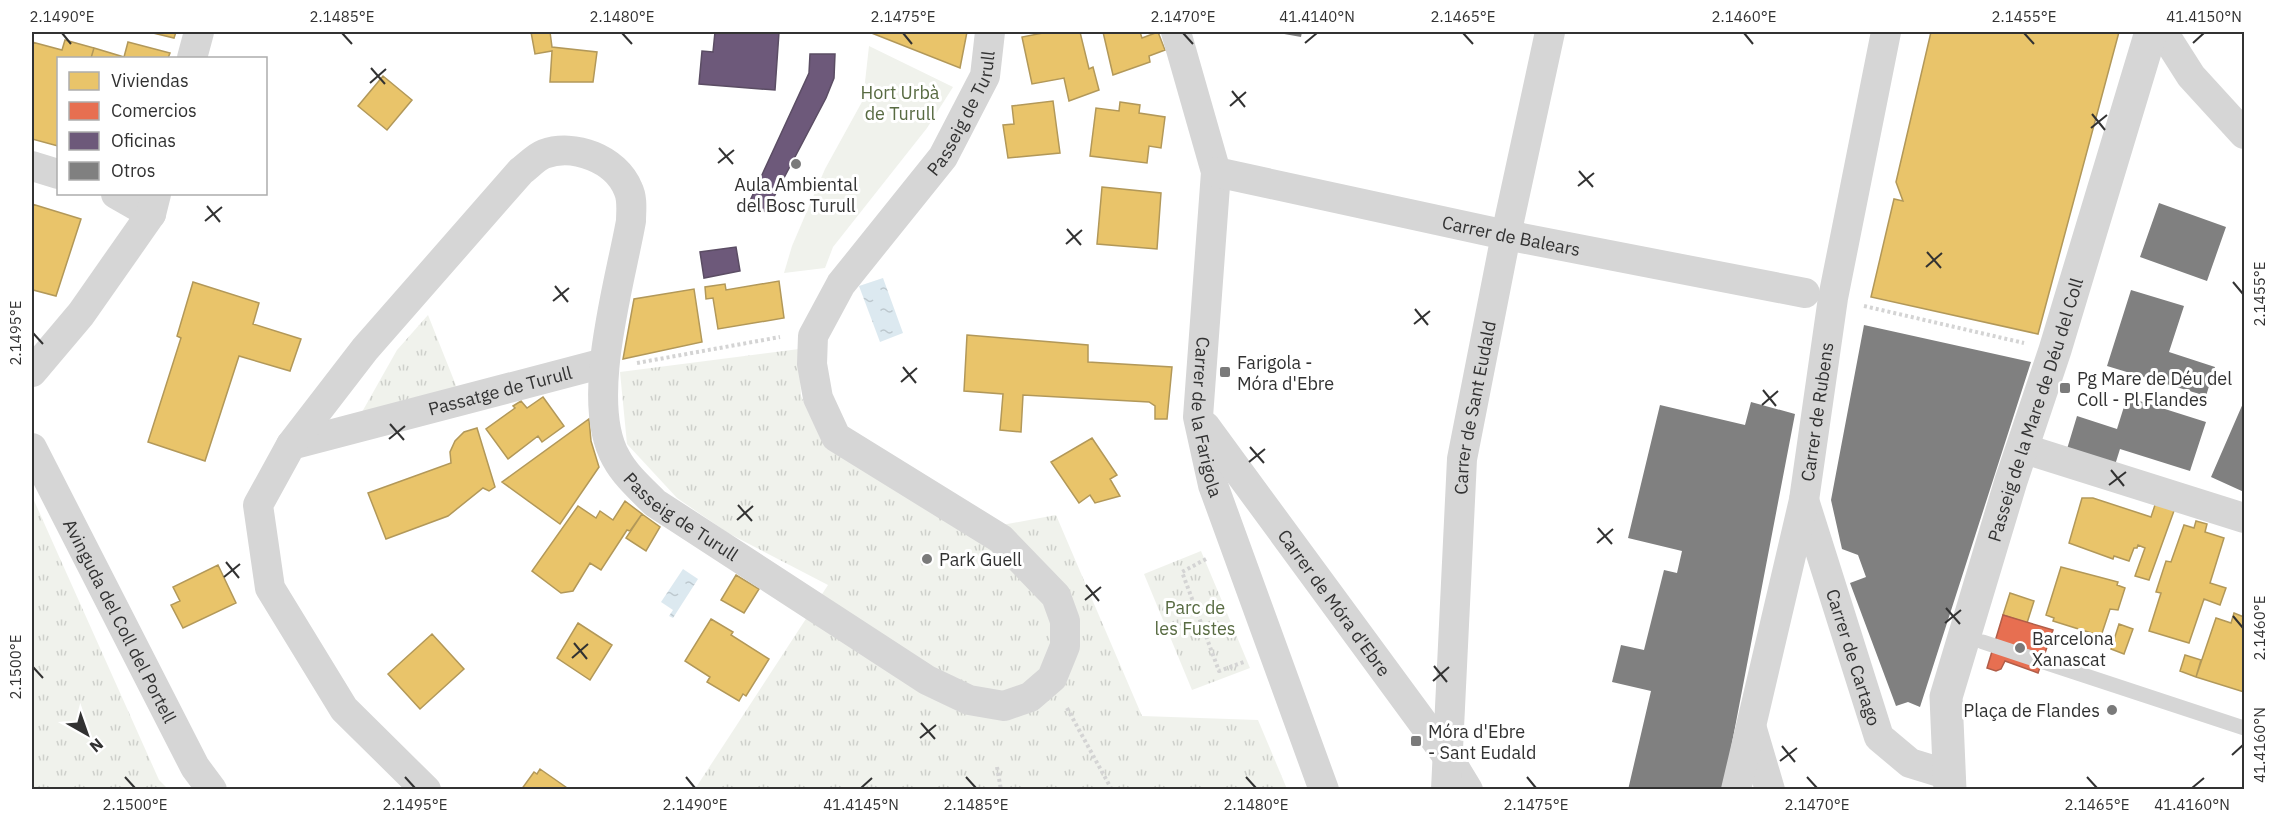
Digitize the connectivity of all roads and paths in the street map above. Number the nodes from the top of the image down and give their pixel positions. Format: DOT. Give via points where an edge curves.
graph roads {
  1 [pos="199,32"];
  2 [pos="990,32"];
  3 [pos="1176,32"];
  4 [pos="1550,32"];
  5 [pos="1886,32"];
  6 [pos="2151,32"];
  7 [pos="2163,32"];
  8 [pos="192,57"];
  9 [pos="2244,134"];
  10 [pos="32,166"];
  11 [pos="1216,172"];
  12 [pos="57,174"];
  13 [pos="120,195"];
  14 [pos="153,204"];
  15 [pos="1506,235"];
  16 [pos="1805,293"];
  17 [pos="1862,305"];
  18 [pos="783,337"];
  19 [pos="2026,344"];
  20 [pos="617,364"];
  21 [pos="32,372"];
  22 [pos="1198,417"];
  23 [pos="291,445"];
  24 [pos="32,448"];
  25 [pos="2022,448"];
  26 [pos="1804,500"];
  27 [pos="2244,518"];
  28 [pos="1192,566"];
  29 [pos="1983,642"];
  30 [pos="1236,666"];
  31 [pos="1052,678"];
  32 [pos="1751,726"];
  33 [pos="2244,728"];
  34 [pos="1448,757"];
  35 [pos="997,767"];
  36 [pos="1949,782"];
  37 [pos="212,789"];
  38 [pos="426,789"];
  39 [pos="1001,789"];
  40 [pos="1112,789"];
  41 [pos="1324,789"];
  42 [pos="1446,789"];
  43 [pos="1468,789"];
  44 [pos="1736,789"];
  45 [pos="1770,789"];
  1 -- 8 [label="street"];
  2 -- 31 [label="street, Passeig de Turull" via="985,76 944,157 836,292 813,336 812,364 818,398 836,437 1001,539 1056,596 1065,621 1065,646"];
  3 -- 11 [label="street, Carrer de la Farigola"];
  4 -- 15 [label="street, Carrer de Sant Eudald"];
  5 -- 26 [label="street, Carrer de Rubens" via="1833,298"];
  6 -- 25 [label="street, Passeig de la Mare de Déu del Coll"];
  7 -- 9 [label="street" via="2191,76"];
  10 -- 12 [label="street"];
  11 -- 15 [label="street, Carrer de Balears"];
  11 -- 22 [label="street, Carrer de la Farigola"];
  13 -- 14 [label="street"];
  14 -- 21 [label="street" via="81,314"];
  15 -- 16 [label="street, Carrer de Balears"];
  15 -- 34 [label="street, Carrer de Sant Eudald" via="1462,459"];
  17 -- 19 [label="path"];
  18 -- 20 [label="path"];
  20 -- 23 [label="street, Passatge de Turull"];
  20 -- 23 [label="street, Passeig de Turull" via="631,198 619,174 589,154 544,154 521,171 365,349"];
  20 -- 31 [label="street, Passeig de Turull" via="606,433 615,458 655,503 927,680 969,700 1004,706 1030,697"];
  22 -- 34 [label="street, Carrer de Móra d'Ebre"];
  22 -- 41 [label="street, Carrer de la Farigola" via="1213,485"];
  23 -- 38 [label="street, Passeig de Turull" via="258,505 270,588 344,709"];
  24 -- 37 [label="street, Avinguda del Coll del Portell" via="195,767"];
  25 -- 27 [label="street"];
  25 -- 36 [label="street, Passeig de la Mare de Déu del Coll" via="1946,697"];
  26 -- 32 [label="street, Carrer de Rubens"];
  26 -- 36 [label="street, Carrer de Cartago" via="1879,737 1910,763"];
  28 -- 30 [label="path" via="1182,572 1219,670"];
  29 -- 33 [label="lane"];
  31 -- 40 [label="path"];
  32 -- 44 [label="street, Carrer de Rubens"];
  32 -- 45 [label="street"];
  34 -- 42 [label="street, Carrer de Sant Eudald"];
  34 -- 43 [label="street, Carrer de Móra d'Ebre"];
  35 -- 39 [label="path"];
}
